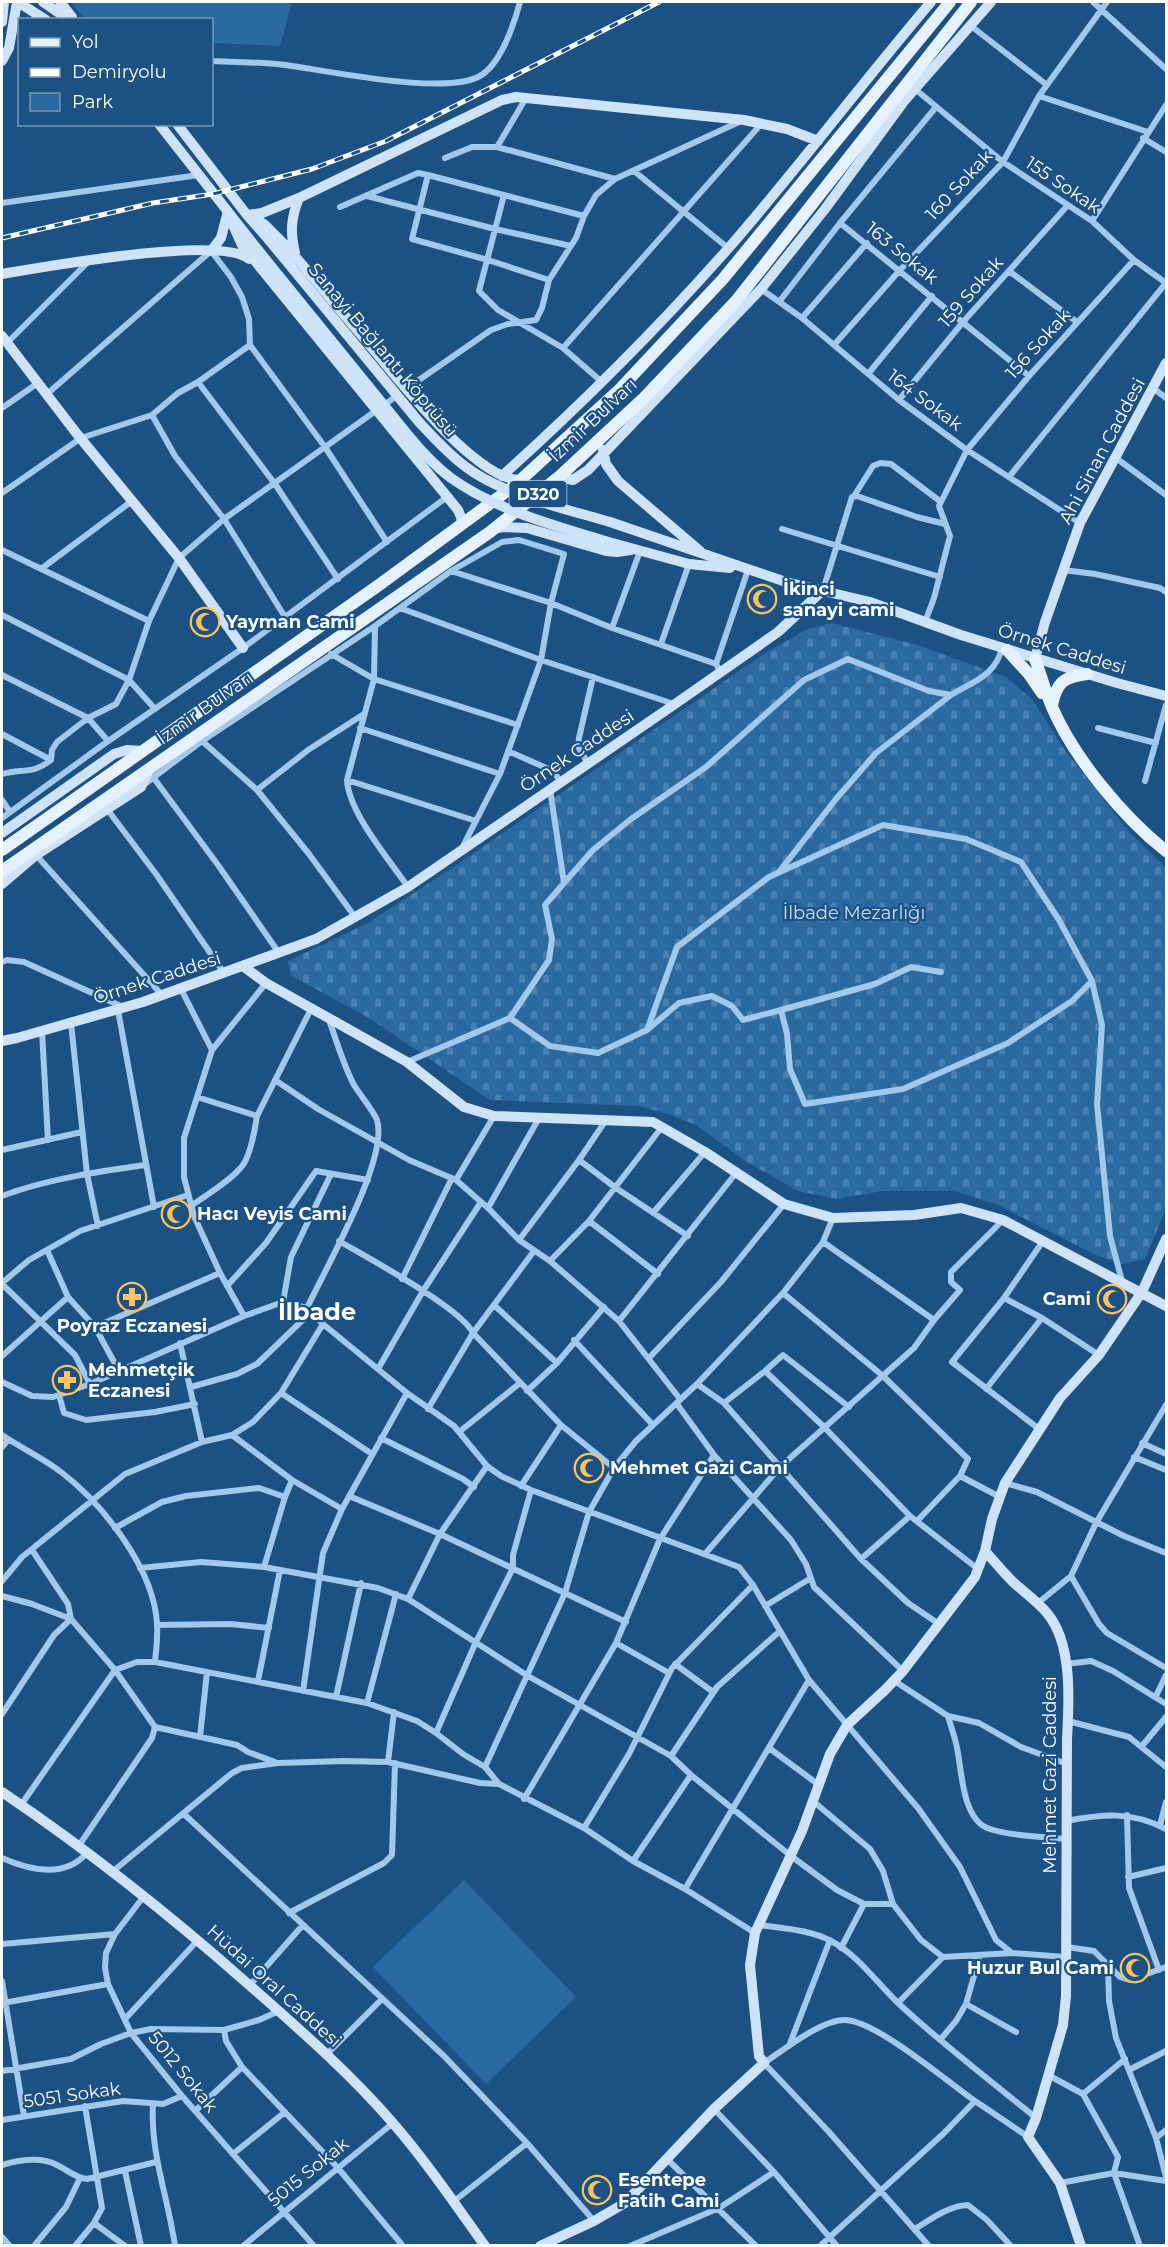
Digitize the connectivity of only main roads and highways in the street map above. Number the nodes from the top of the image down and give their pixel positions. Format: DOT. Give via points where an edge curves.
graph roads {
  1 [pos="4,2"];
  2 [pos="18,2"];
  3 [pos="43,2"];
  4 [pos="60,2"];
  5 [pos="931,2"];
  6 [pos="950,2"];
  7 [pos="971,2"];
  8 [pos="992,2"];
  9 [pos="43,18"];
  10 [pos="66,18"];
  11 [pos="72,18"];
  12 [pos="2,22"];
  13 [pos="18,41"];
  14 [pos="9,48"];
  15 [pos="2,61"];
  16 [pos="902,104"];
  17 [pos="161,126"];
  18 [pos="179,126"];
  19 [pos="816,143"];
  20 [pos="839,168"];
  21 [pos="812,172"];
  22 [pos="299,198"];
  23 [pos="227,212"];
  24 [pos="247,215"];
  25 [pos="211,251"];
  26 [pos="297,258"];
  27 [pos="256,265"];
  28 [pos="2,274"];
  29 [pos="4,339"];
  30 [pos="1167,363"];
  31 [pos="599,440"];
  32 [pos="604,454"];
  33 [pos="502,476"];
  34 [pos="558,477"];
  35 [pos="520,480"];
  36 [pos="462,525"];
  37 [pos="494,529"];
  38 [pos="637,550"];
  39 [pos="705,555"];
  40 [pos="748,570"];
  41 [pos="823,590"];
  42 [pos="243,648"];
  43 [pos="1004,649"];
  44 [pos="1035,659"];
  45 [pos="1087,674"];
  46 [pos="1167,696"];
  47 [pos="1052,706"];
  48 [pos="143,751"];
  49 [pos="152,773"];
  50 [pos="2,833"];
  51 [pos="2,850"];
  52 [pos="1167,851"];
  53 [pos="2,872"];
  54 [pos="2,884"];
  55 [pos="244,967"];
  56 [pos="2,1041"];
  57 [pos="1167,1239"];
  58 [pos="1142,1292"];
  59 [pos="1167,1306"];
  60 [pos="985,1551"];
  61 [pos="2,1792"];
  62 [pos="485,2246"];
  63 [pos="540,2246"];
  64 [pos="1081,2246"];
  1 -- 12 [label="main road"];
  2 -- 9 [label="main road"];
  2 -- 14 [label="main road"];
  3 -- 10 [label="main road"];
  4 -- 11 [label="main road"];
  5 -- 19 [label="main road"];
  6 -- 21 [label="main road, İzmir Bulvarı / D320"];
  7 -- 20 [label="main road, İzmir Bulvarı / D320"];
  8 -- 16 [label="main road"];
  13 -- 14 [label="main road"];
  14 -- 15 [label="main road"];
  16 -- 20 [label="main road"];
  16 -- 32 [label="main road" via="761,289"];
  17 -- 23 [label="main road, Sanayi Bağlantı Köprüsü"];
  18 -- 24 [label="main road, Sanayi Bağlantı Köprüsü"];
  19 -- 21 [label="main road"];
  19 -- 22 [label="main road" via="787,129 744,120 516,97 502,100"];
  19 -- 33 [label="main road" via="676,307"];
  20 -- 31 [label="main road, İzmir Bulvarı / D320" via="736,301"];
  21 -- 35 [label="main road, İzmir Bulvarı / D320" via="723,279 626,382"];
  22 -- 24 [label="main road"];
  22 -- 26 [label="main road" via="291,227"];
  23 -- 25 [label="main road" via="221,238"];
  23 -- 27 [label="main road" via="237,239"];
  23 -- 38 [label="main road, Sanayi Bağlantı Köprüsü, bridge" via="408,435 450,477 513,511"];
  24 -- 26 [label="main road" via="270,228"];
  24 -- 39 [label="main road, Sanayi Bağlantı Köprüsü, bridge" via="419,422 467,468 512,490"];
  25 -- 27 [label="main road" via="237,252"];
  25 -- 28 [label="main road" via="91,259"];
  26 -- 33 [label="main road" via="453,440"];
  27 -- 36 [label="main road" via="447,497 460,514"];
  29 -- 42 [label="main road" via="179,558"];
  30 -- 44 [label="main road, Ahi Sinan Caddesi" via="1080,523"];
  31 -- 32 [label="main road"];
  31 -- 34 [label="main road, İzmir Bulvarı / D320"];
  32 -- 34 [label="main road" via="577,479"];
  32 -- 39 [label="main road" via="618,481"];
  33 -- 35 [label="main road"];
  34 -- 37 [label="main road, İzmir Bulvarı / D320"];
  35 -- 36 [label="main road, İzmir Bulvarı / D320"];
  36 -- 48 [label="main road, İzmir Bulvarı / D320"];
  37 -- 38 [label="main road" via="519,527 606,551"];
  37 -- 49 [label="main road, İzmir Bulvarı / D320"];
  38 -- 40 [label="main road, Sanayi Bağlantı Köprüsü" via="689,564"];
  39 -- 40 [label="main road, Sanayi Bağlantı Köprüsü"];
  40 -- 41 [label="main road"];
  41 -- 43 [label="main road, Örnek Caddesi" via="870,602"];
  41 -- 55 [label="main road, Örnek Caddesi" via="778,632 718,668 675,704 408,887 316,939"];
  43 -- 44 [label="main road, Örnek Caddesi"];
  43 -- 47 [label="main road" via="1029,674"];
  44 -- 45 [label="main road, Örnek Caddesi"];
  44 -- 47 [label="main road"];
  45 -- 46 [label="main road, Örnek Caddesi"];
  45 -- 47 [label="main road" via="1063,680"];
  47 -- 52 [label="main road" via="1106,791 1143,833"];
  48 -- 50 [label="main road" via="114,754"];
  48 -- 51 [label="main road, İzmir Bulvarı / D320"];
  49 -- 53 [label="main road, İzmir Bulvarı / D320"];
  49 -- 54 [label="main road" via="141,787 36,855"];
  55 -- 56 [label="main road, Örnek Caddesi" via="121,1009"];
  55 -- 58 [label="main road" via="407,1062 464,1107 494,1116 653,1122 784,1204 833,1218 914,1215 961,1208 1003,1220"];
  57 -- 58 [label="main road"];
  58 -- 59 [label="main road"];
  58 -- 60 [label="main road" via="1099,1355 1060,1398 1005,1483"];
  60 -- 63 [label="main road" via="975,1577 903,1671 847,1725 830,1754 814,1802 757,1929 750,1965 751,1994 759,2056 764,2063 714,2109 625,2203"];
  60 -- 64 [label="main road, Mehmet Gazi Caddesi" via="1048,1614 1062,1639 1066,1664 1066,1996 1063,2025 1028,2137 1060,2183"];
  61 -- 62 [label="main road, Hüdai Oral Caddesi" via="144,1896 326,2055 393,2123"];
}
